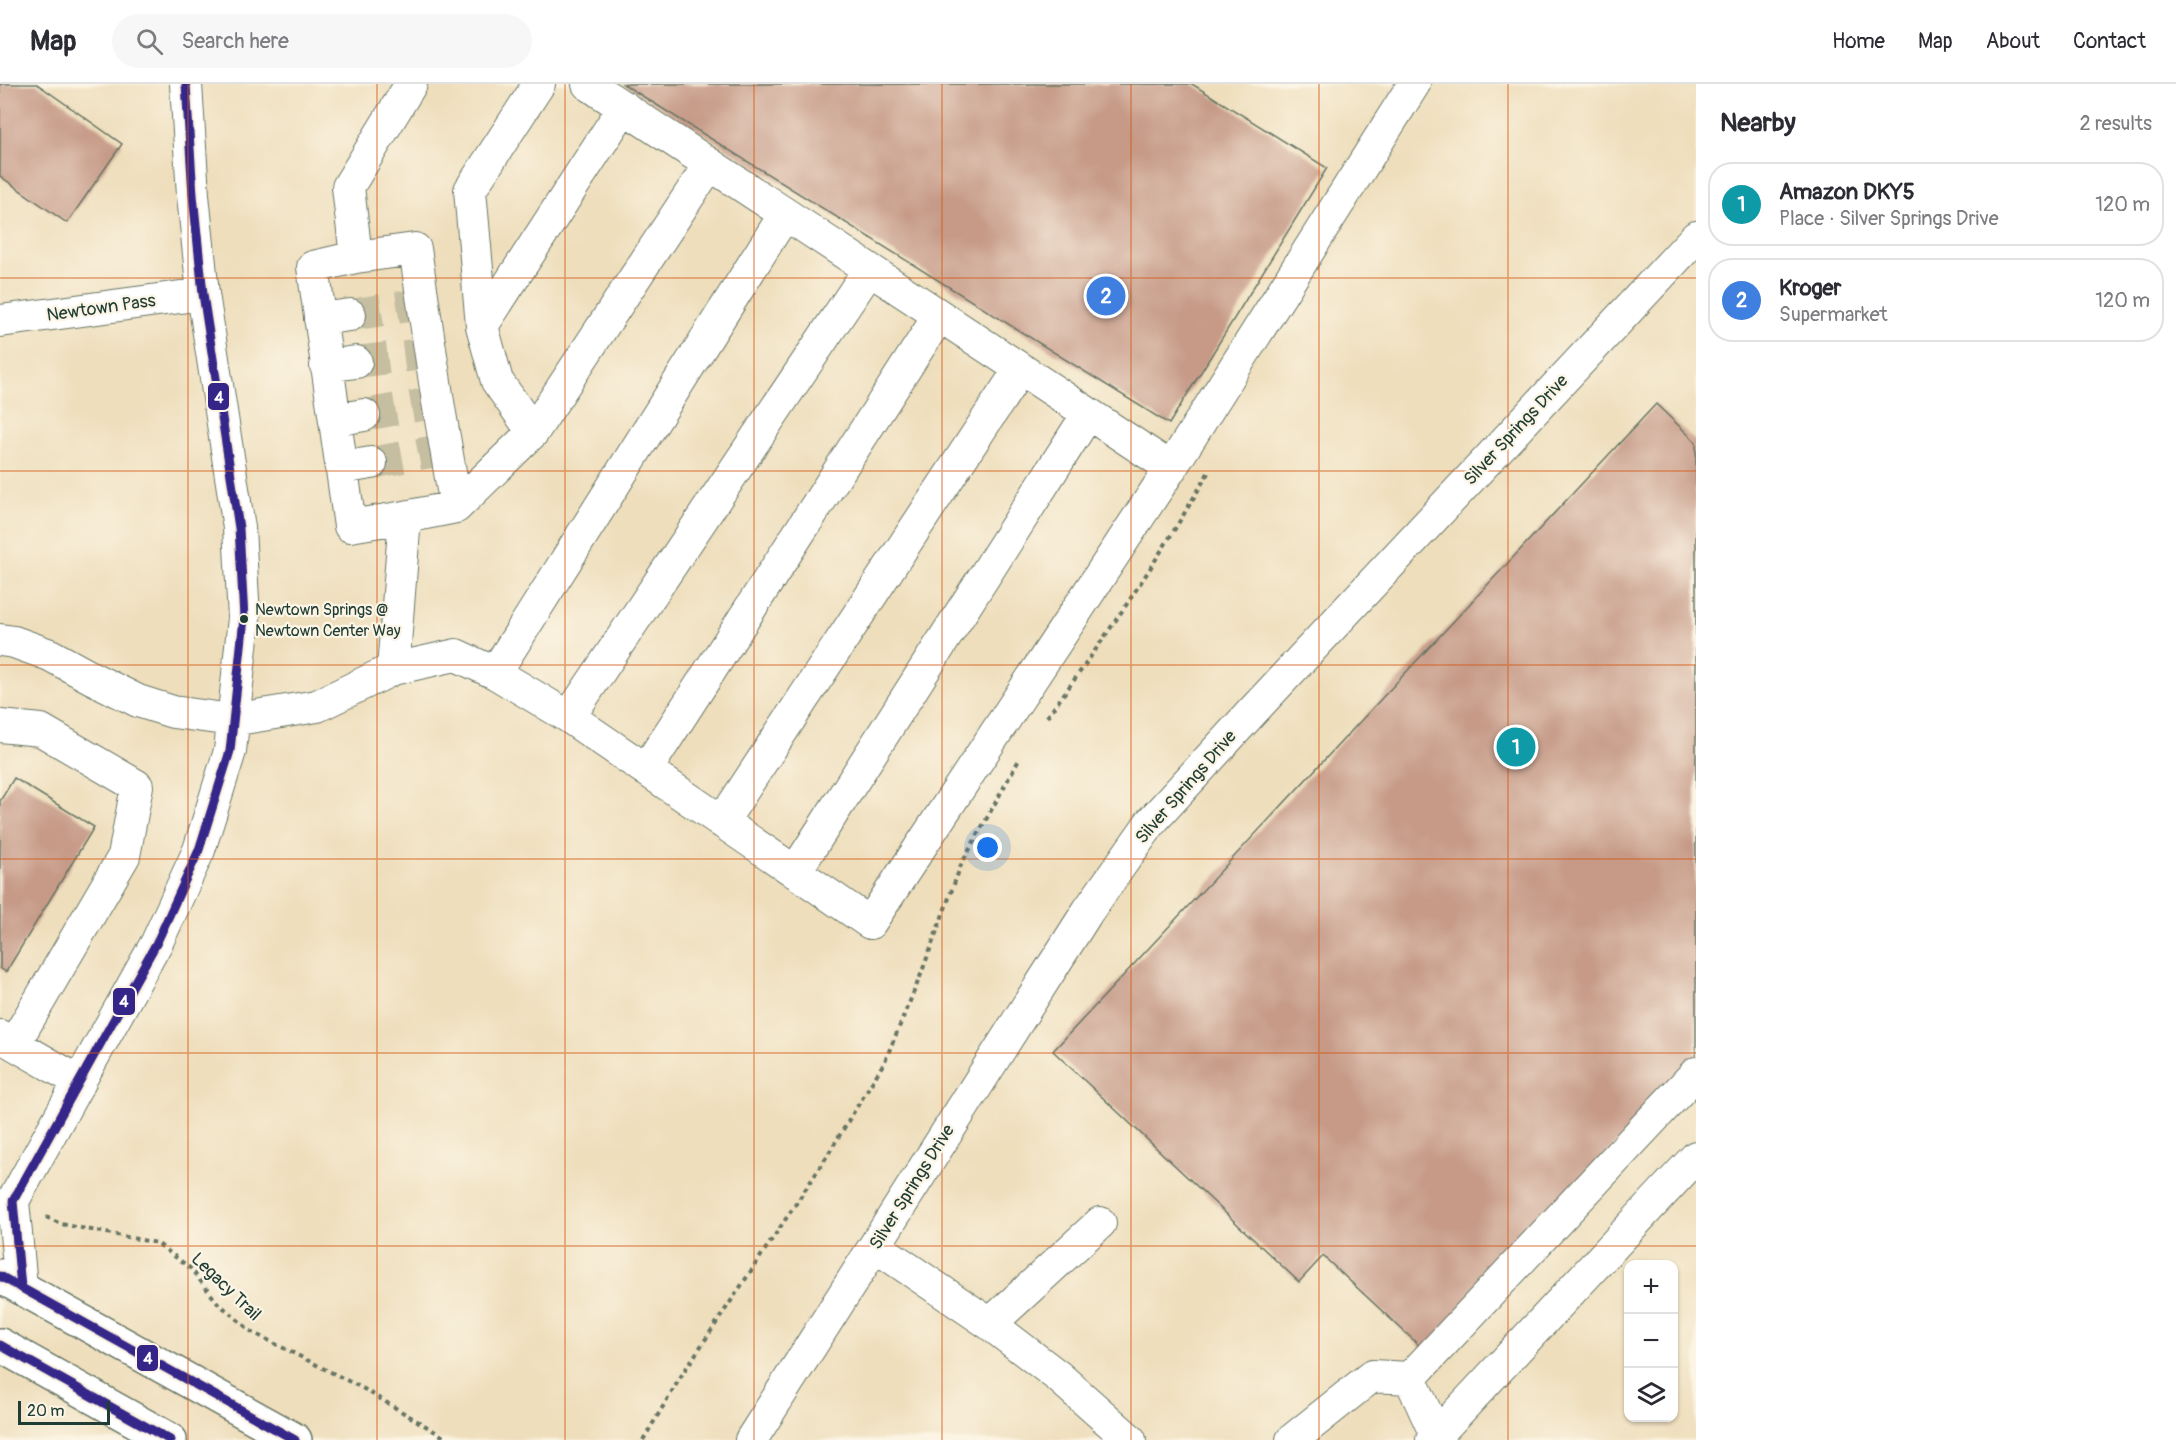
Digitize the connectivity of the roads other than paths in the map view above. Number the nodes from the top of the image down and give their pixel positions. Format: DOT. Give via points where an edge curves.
graph roads {
  1 [pos="186,84"];
  2 [pos="411,84"];
  3 [pos="538,84"];
  4 [pos="588,84"];
  5 [pos="1414,84"];
  6 [pos="624,107"];
  7 [pos="710,164"];
  8 [pos="784,214"];
  9 [pos="1696,237"];
  10 [pos="356,257"];
  11 [pos="869,270"];
  12 [pos="203,294"];
  13 [pos="939,316"];
  14 [pos="0,321"];
  15 [pos="482,326"];
  16 [pos="1020,369"];
  17 [pos="1088,414"];
  18 [pos="533,432"];
  19 [pos="1171,468"];
  20 [pos="456,507"];
  21 [pos="405,517"];
  22 [pos="0,640"];
  23 [pos="393,669"];
  24 [pos="495,673"];
  25 [pos="569,717"];
  26 [pos="232,720"];
  27 [pos="0,726"];
  28 [pos="646,770"];
  29 [pos="722,822"];
  30 [pos="795,872"];
  31 [pos="7,1040"];
  32 [pos="1696,1073"];
  33 [pos="80,1082"];
  34 [pos="1696,1157"];
  35 [pos="17,1207"];
  36 [pos="1100,1223"];
  37 [pos="875,1246"];
  38 [pos="10,1281"];
  39 [pos="990,1324"];
  40 [pos="0,1345"];
  41 [pos="1410,1378"];
  42 [pos="1434,1437"];
  43 [pos="170,1440"];
  44 [pos="295,1440"];
  45 [pos="751,1440"];
  46 [pos="1130,1440"];
  47 [pos="1292,1440"];
  1 -- 12 [label="street"];
  2 -- 10 [label="street" via="348,187"];
  3 -- 15 [label="street" via="470,190"];
  4 -- 6 [label="street"];
  5 -- 19 [label="street"];
  6 -- 7 [label="street"];
  6 -- 15 [label="street"];
  7 -- 8 [label="street"];
  7 -- 18 [label="street"];
  8 -- 11 [label="street"];
  8 -- 24 [label="street"];
  9 -- 37 [label="street, Silver Springs Drive" via="1151,822 1088,910"];
  10 -- 20 [label="street" via="415,249 415,305 439,451"];
  10 -- 21 [label="street" via="313,267 335,317 350,418 356,465 350,526"];
  11 -- 13 [label="street"];
  11 -- 25 [label="street"];
  12 -- 14 [label="street, Newtown Pass"];
  12 -- 26 [label="street" via="238,528 244,618"];
  13 -- 16 [label="street"];
  13 -- 28 [label="street"];
  15 -- 18 [label="street" via="497,381"];
  16 -- 17 [label="street"];
  16 -- 29 [label="street"];
  17 -- 19 [label="street"];
  17 -- 30 [label="street"];
  18 -- 20 [label="street"];
  19 -- 30 [label="street" via="870,923"];
  20 -- 21 [label="street"];
  21 -- 23 [label="street"];
  22 -- 26 [label="street" via="50,655 138,701 173,712"];
  23 -- 24 [label="street" via="456,655"];
  23 -- 26 [label="street" via="317,706"];
  24 -- 25 [label="street"];
  25 -- 28 [label="street"];
  26 -- 33 [label="street" via="230,751 199,850 157,942"];
  27 -- 31 [label="street" via="41,730 138,786 124,856"];
  28 -- 29 [label="street"];
  29 -- 30 [label="street"];
  31 -- 33 [label="street"];
  32 -- 41 [label="street"];
  33 -- 35 [label="street"];
  34 -- 42 [label="street"];
  35 -- 38 [label="street"];
  36 -- 39 [label="street"];
  37 -- 39 [label="street"];
  37 -- 45 [label="street, Silver Springs Drive"];
  38 -- 44 [label="highway"];
  39 -- 46 [label="street" via="1059,1377"];
  40 -- 43 [label="highway"];
  41 -- 42 [label="street"];
  41 -- 47 [label="street" via="1372,1376"];
}
